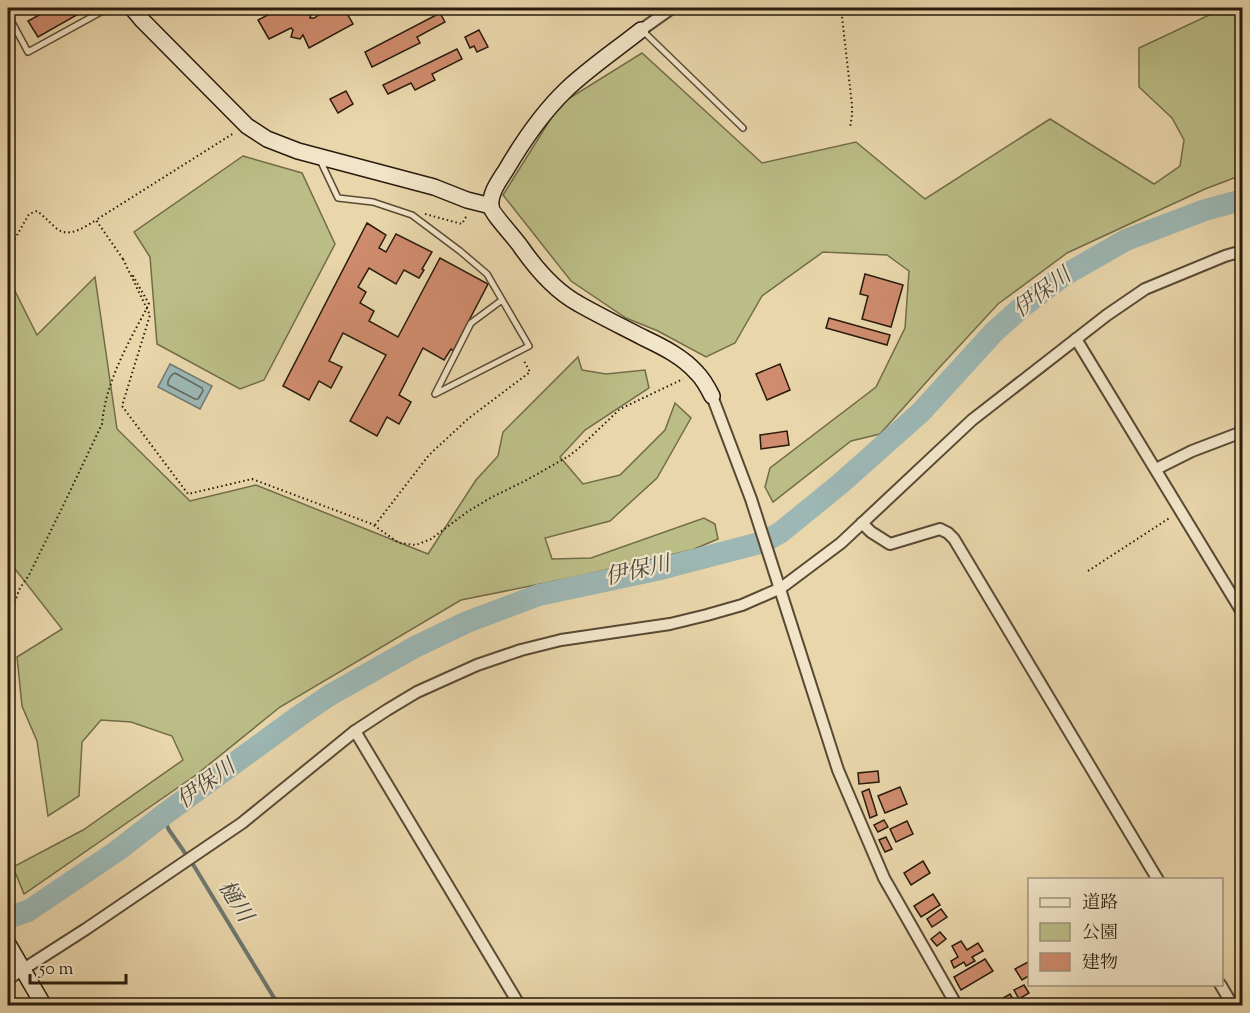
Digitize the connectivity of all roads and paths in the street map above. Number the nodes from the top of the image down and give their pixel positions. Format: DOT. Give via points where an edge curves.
graph roads {
  1 [pos="12,8"];
  2 [pos="108,8"];
  3 [pos="132,8"];
  4 [pos="672,8"];
  5 [pos="841,8"];
  6 [pos="8,10"];
  7 [pos="8,15"];
  8 [pos="641,30"];
  9 [pos="247,126"];
  10 [pos="743,128"];
  11 [pos="850,128"];
  12 [pos="318,156"];
  13 [pos="491,206"];
  14 [pos="412,215"];
  15 [pos="467,215"];
  16 [pos="96,220"];
  17 [pos="8,251"];
  18 [pos="1242,251"];
  19 [pos="123,258"];
  20 [pos="502,300"];
  21 [pos="1076,339"];
  22 [pos="518,351"];
  23 [pos="685,378"];
  24 [pos="712,396"];
  25 [pos="1242,432"];
  26 [pos="1156,469"];
  27 [pos="1182,511"];
  28 [pos="862,523"];
  29 [pos="374,526"];
  30 [pos="1088,571"];
  31 [pos="779,583"];
  32 [pos="1242,612"];
  33 [pos="8,619"];
  34 [pos="355,731"];
  35 [pos="1157,878"];
  36 [pos="8,944"];
  37 [pos="20,966"];
  38 [pos="8,980"];
  39 [pos="1221,986"];
  40 [pos="44,1005"];
  41 [pos="520,1005"];
  42 [pos="957,1005"];
  43 [pos="1233,1005"];
  1 -- 6 [label="lane"];
  2 -- 7 [label="lane" via="28,52"];
  3 -- 9 [label="street"];
  4 -- 8 [label="street"];
  5 -- 11 [label="path" via="852,105"];
  8 -- 10 [label="lane"];
  8 -- 13 [label="street" via="586,72 544,114 496,185"];
  9 -- 12 [label="street" via="267,139"];
  9 -- 16 [label="path"];
  12 -- 13 [label="street"];
  12 -- 14 [label="lane" via="338,198 373,202"];
  13 -- 24 [label="street" via="535,266 558,289 578,304 682,359 698,373"];
  14 -- 15 [label="path" via="427,214 462,224"];
  14 -- 20 [label="lane" via="487,274"];
  16 -- 17 [label="path" via="71,233 58,231 37,211 28,214"];
  16 -- 19 [label="path"];
  18 -- 21 [label="street" via="1145,289"];
  19 -- 29 [label="path" via="150,315 122,406 188,494 252,479"];
  19 -- 33 [label="path" via="149,304 119,360 102,424"];
  20 -- 22 [label="lane" via="529,346"];
  20 -- 22 [label="lane" via="471,323 435,394"];
  21 -- 26 [label="street"];
  21 -- 28 [label="street" via="972,420"];
  22 -- 29 [label="path" via="530,372 469,418 429,455"];
  23 -- 29 [label="path" via="620,409 569,456 467,512 431,539 416,545 399,543"];
  24 -- 31 [label="street"];
  25 -- 26 [label="street"];
  26 -- 27 [label="street"];
  27 -- 30 [label="path"];
  27 -- 32 [label="street"];
  28 -- 31 [label="street" via="841,543"];
  28 -- 35 [label="street" via="890,544 940,529 954,539"];
  31 -- 34 [label="street" via="742,605 707,615 561,640 477,665 417,692"];
  31 -- 42 [label="street" via="838,770 884,878"];
  34 -- 37 [label="street" via="242,823"];
  34 -- 41 [label="street"];
  36 -- 37 [label="street"];
  37 -- 38 [label="street"];
  37 -- 40 [label="street"];
  39 -- 43 [label="street"];
}
